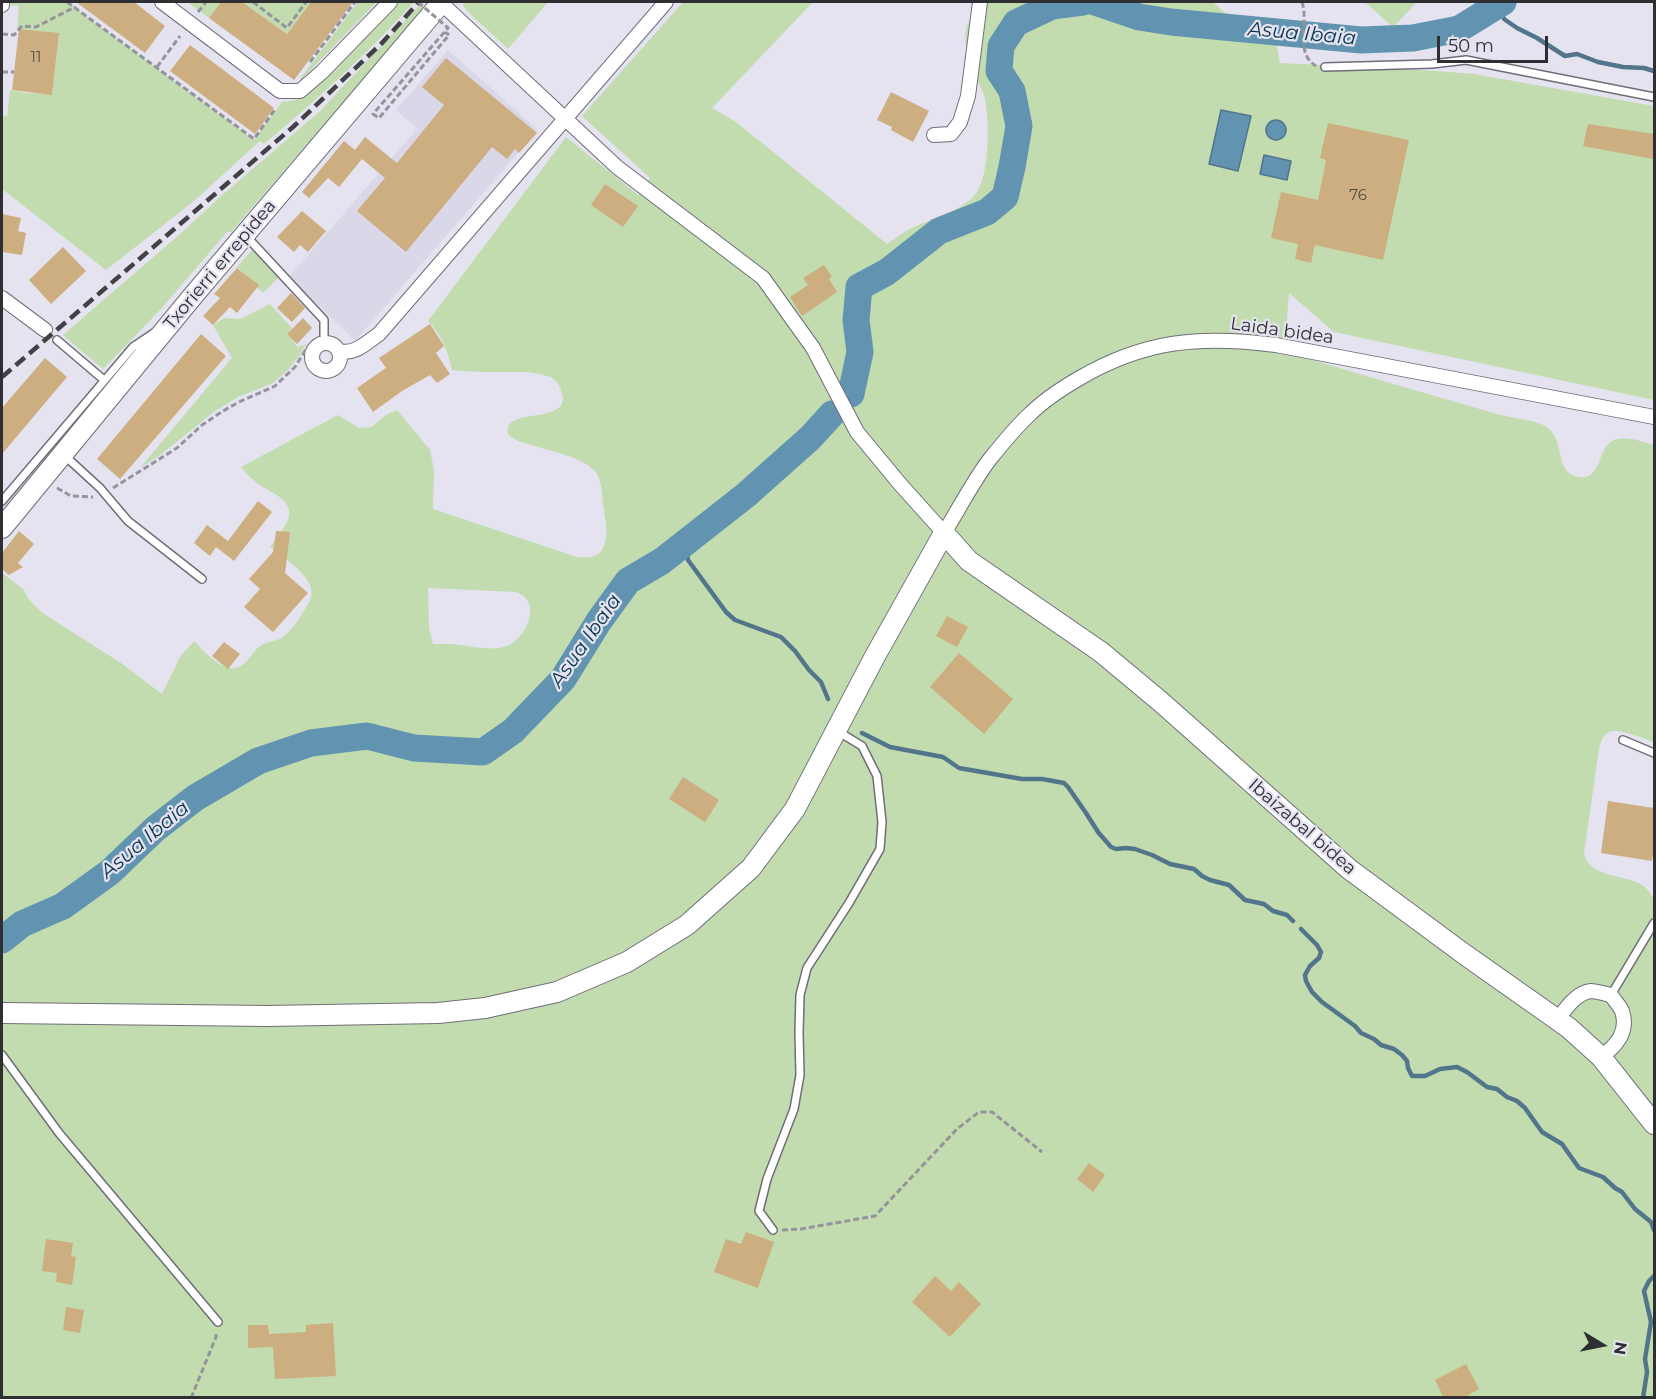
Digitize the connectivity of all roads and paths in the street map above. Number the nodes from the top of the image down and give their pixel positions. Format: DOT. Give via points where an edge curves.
graph roads {
  1 [pos="67,2"];
  2 [pos="162,2"];
  3 [pos="206,2"];
  4 [pos="253,2"];
  5 [pos="306,2"];
  6 [pos="356,2"];
  7 [pos="390,2"];
  8 [pos="418,2"];
  9 [pos="442,2"];
  10 [pos="666,2"];
  11 [pos="980,2"];
  12 [pos="1302,2"];
  13 [pos="75,7"];
  14 [pos="198,12"];
  15 [pos="447,33"];
  16 [pos="2,34"];
  17 [pos="180,36"];
  18 [pos="307,66"];
  19 [pos="157,67"];
  20 [pos="1324,67"];
  21 [pos="2,72"];
  22 [pos="14,72"];
  23 [pos="1654,97"];
  24 [pos="276,108"];
  25 [pos="565,118"];
  26 [pos="934,135"];
  27 [pos="246,235"];
  28 [pos="2,297"];
  29 [pos="169,325"];
  30 [pos="45,330"];
  31 [pos="324,335"];
  32 [pos="57,340"];
  33 [pos="308,346"];
  34 [pos="339,351"];
  35 [pos="104,381"];
  36 [pos="1654,417"];
  37 [pos="62,453"];
  38 [pos="51,483"];
  39 [pos="104,493"];
  40 [pos="2,501"];
  41 [pos="2,528"];
  42 [pos="944,533"];
  43 [pos="202,579"];
  44 [pos="836,731"];
  45 [pos="1623,740"];
  46 [pos="1654,753"];
  47 [pos="1654,923"];
  48 [pos="1611,995"];
  49 [pos="2,1013"];
  50 [pos="1558,1019"];
  51 [pos="2,1055"];
  52 [pos="1601,1057"];
  53 [pos="1654,1124"];
  54 [pos="1042,1152"];
  55 [pos="773,1230"];
  56 [pos="218,1322"];
  57 [pos="191,1398"];
  1 -- 13 [label="path"];
  2 -- 7 [label="street" via="280,91 300,91"];
  3 -- 14 [label="path"];
  4 -- 5 [label="path" via="287,28"];
  6 -- 18 [label="path"];
  8 -- 15 [label="path, bridge" via="448,28 373,114 379,118"];
  9 -- 25 [label="street"];
  9 -- 27 [label="street, Txorierri errepidea"];
  10 -- 25 [label="street"];
  11 -- 26 [label="street" via="968,96 960,122 951,134"];
  12 -- 20 [label="path" via="1304,50 1309,61"];
  13 -- 16 [label="path" via="36,27 22,26 14,34"];
  13 -- 19 [label="path"];
  17 -- 19 [label="path"];
  19 -- 24 [label="path" via="254,139"];
  20 -- 23 [label="lane" via="1466,60"];
  21 -- 22 [label="path"];
  25 -- 34 [label="street" via="379,334 354,351"];
  25 -- 42 [label="street" via="617,166 763,279 813,348 857,432"];
  27 -- 29 [label="street, Txorierri errepidea"];
  27 -- 31 [label="lane" via="324,320"];
  28 -- 30 [label="street"];
  29 -- 35 [label="lane" via="133,346"];
  29 -- 37 [label="street, Txorierri errepidea"];
  32 -- 35 [label="lane"];
  33 -- 39 [label="path" via="295,367 274,386 223,411 177,448"];
  35 -- 40 [label="lane"];
  36 -- 42 [label="street, Laida bidea" via="1276,345 1242,340 1164,344 1101,365 1058,390 1029,414 989,460"];
  37 -- 39 [label="lane"];
  37 -- 41 [label="street, Txorierri errepidea"];
  38 -- 39 [label="path" via="82,498"];
  39 -- 43 [label="lane" via="128,521"];
  42 -- 44 [label="street"];
  42 -- 50 [label="street, Ibaizabal bidea" via="969,561 1101,652 1349,869"];
  44 -- 49 [label="street" via="795,809 751,868 687,925 627,962 557,992 485,1008 438,1013"];
  44 -- 55 [label="lane" via="862,746 877,776 882,822 880,849 807,968 800,995 800,1075 794,1109 759,1211"];
  45 -- 46 [label="lane"];
  47 -- 48 [label="lane"];
  48 -- 50 [label="street" via="1592,991 1580,995"];
  48 -- 52 [label="street" via="1622,1011 1624,1028 1618,1042"];
  50 -- 52 [label="street, Ibaizabal bidea"];
  51 -- 56 [label="lane" via="59,1134"];
  52 -- 53 [label="street, Ibaizabal bidea"];
  54 -- 55 [label="path" via="992,1112 979,1112 957,1129 875,1216"];
  56 -- 57 [label="path" via="216,1337"];
}
